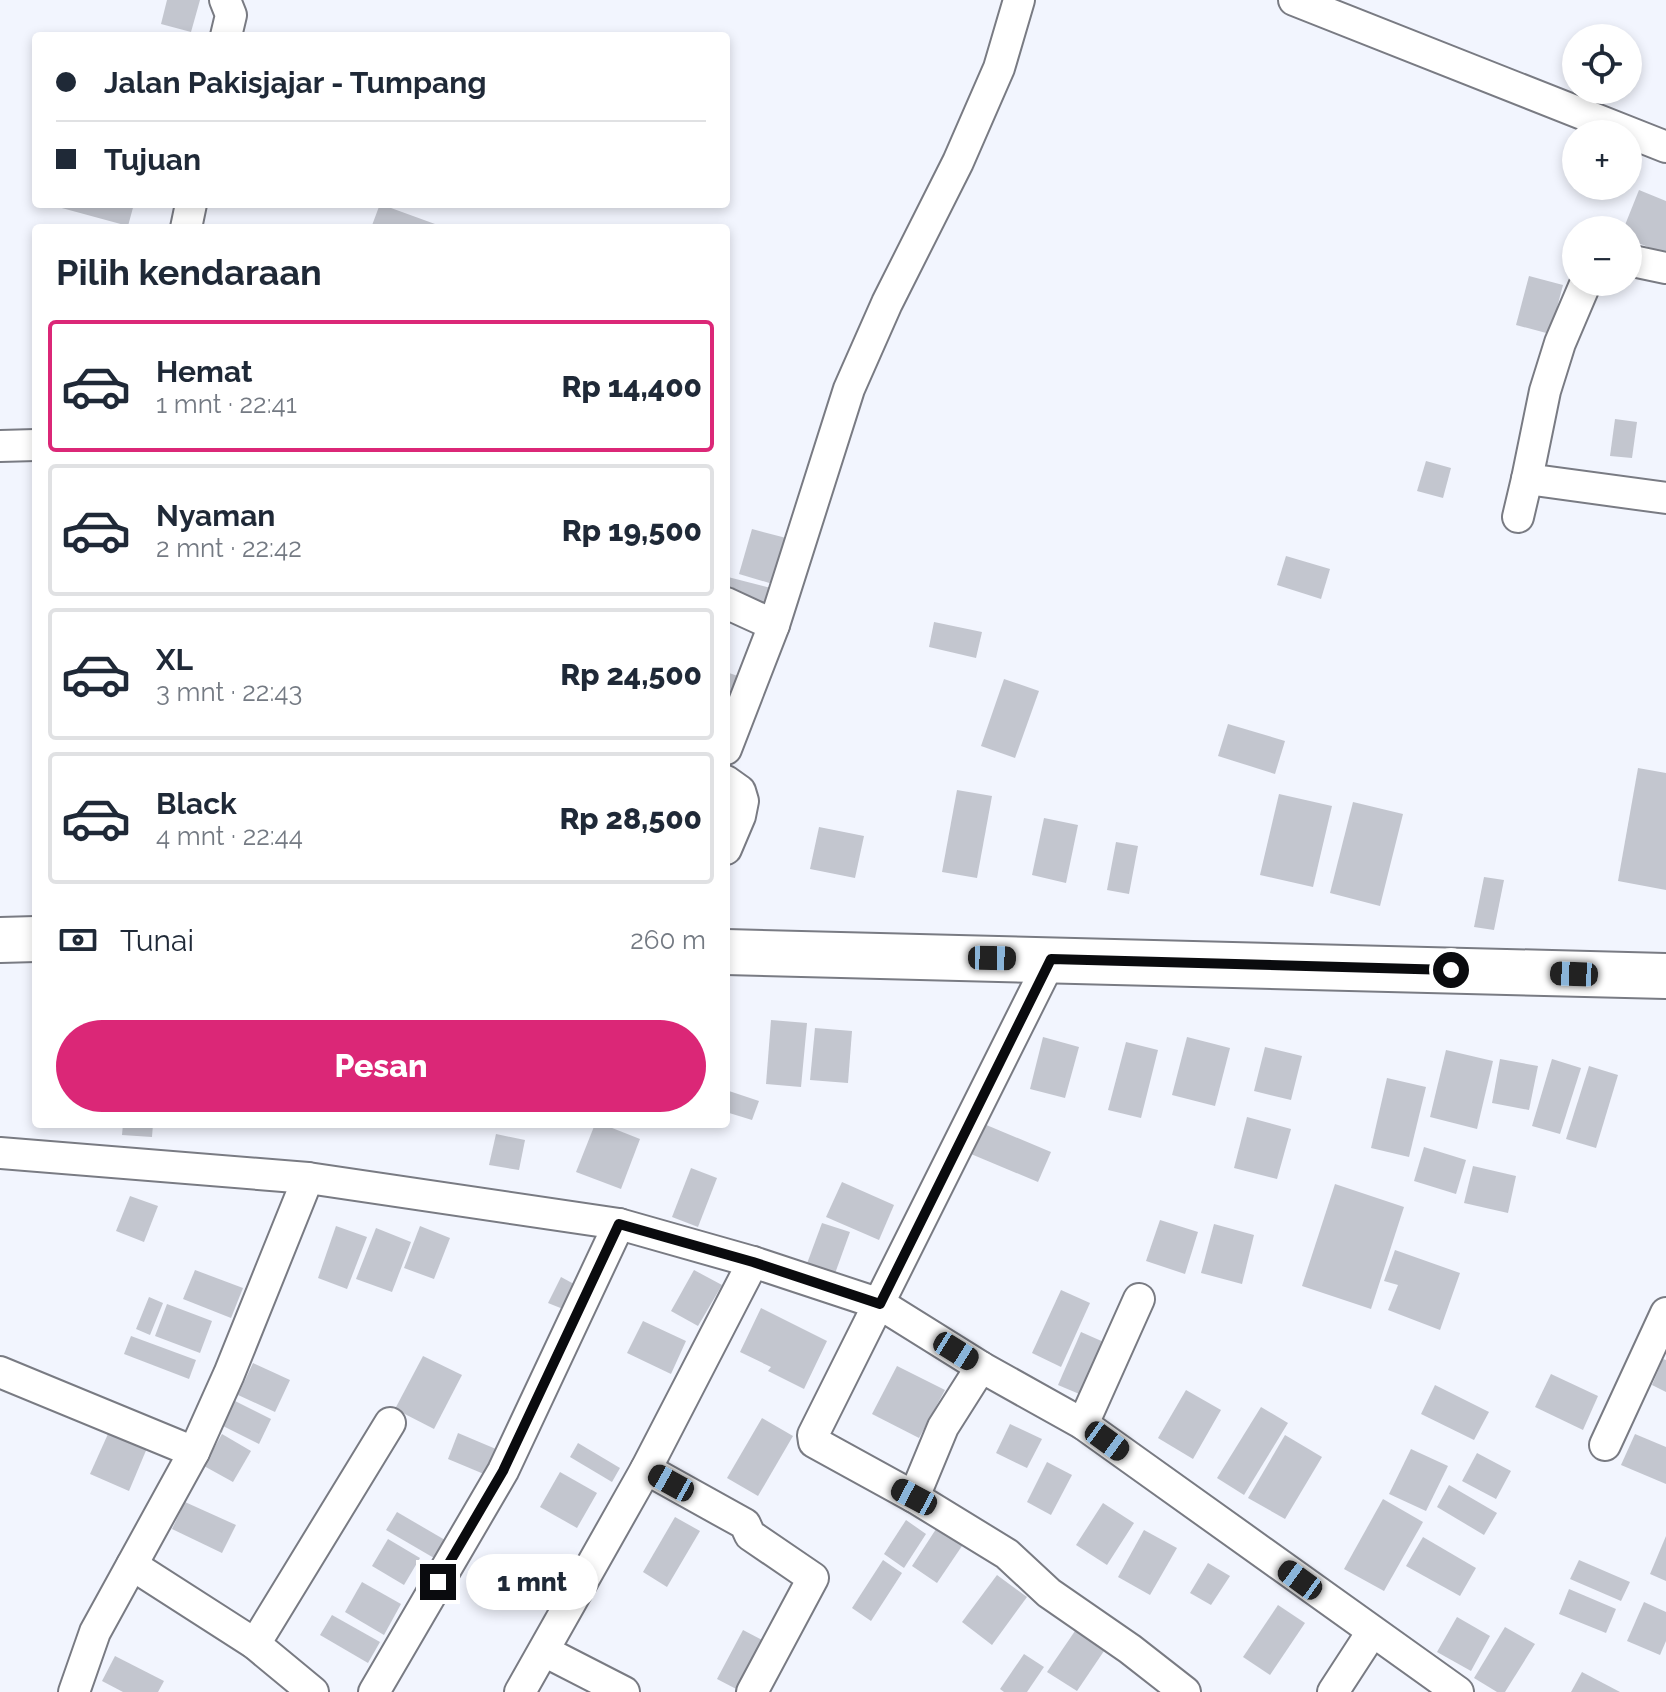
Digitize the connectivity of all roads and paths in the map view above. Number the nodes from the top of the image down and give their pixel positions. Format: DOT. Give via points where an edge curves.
graph roads {
  1 [pos="225,0"];
  2 [pos="1019,0"];
  3 [pos="1294,0"];
  4 [pos="227,32"];
  5 [pos="1666,147"];
  6 [pos="1642,263"];
  7 [pos="1666,268"];
  8 [pos="1580,296"];
  9 [pos="32,445"];
  10 [pos="0,446"];
  11 [pos="1527,479"];
  12 [pos="1666,498"];
  13 [pos="1518,517"];
  14 [pos="730,605"];
  15 [pos="774,625"];
  16 [pos="730,739"];
  17 [pos="730,784"];
  18 [pos="730,838"];
  19 [pos="32,939"];
  20 [pos="0,940"];
  21 [pos="730,952"];
  22 [pos="1051,959"];
  23 [pos="1666,976"];
  24 [pos="0,1153"];
  25 [pos="308,1178"];
  26 [pos="619,1224"];
  27 [pos="753,1262"];
  28 [pos="1139,1299"];
  29 [pos="880,1304"];
  30 [pos="1666,1313"];
  31 [pos="981,1367"];
  32 [pos="0,1372"];
  33 [pos="390,1423"];
  34 [pos="1083,1424"];
  35 [pos="1605,1445"];
  36 [pos="194,1452"];
  37 [pos="646,1469"];
  38 [pos="914,1497"];
  39 [pos="132,1565"];
  40 [pos="1372,1632"];
  41 [pos="255,1644"];
  42 [pos="544,1651"];
  43 [pos="74,1692"];
  44 [pos="313,1692"];
  45 [pos="374,1692"];
  46 [pos="520,1692"];
  47 [pos="624,1692"];
  48 [pos="752,1692"];
  49 [pos="1185,1692"];
  50 [pos="1333,1692"];
  51 [pos="1458,1692"];
  1 -- 4 [label="street" via="231,15"];
  2 -- 15 [label="street" via="999,68 958,162 849,389"];
  3 -- 5 [label="street"];
  6 -- 7 [label="street"];
  8 -- 11 [label="street" via="1545,391"];
  9 -- 10 [label="street"];
  11 -- 12 [label="street"];
  11 -- 13 [label="street"];
  14 -- 15 [label="street"];
  15 -- 16 [label="street"];
  17 -- 18 [label="street" via="743,801"];
  19 -- 20 [label="main road"];
  21 -- 22 [label="main road"];
  22 -- 23 [label="main road"];
  22 -- 29 [label="street"];
  24 -- 25 [label="street"];
  25 -- 26 [label="street"];
  25 -- 36 [label="street"];
  26 -- 27 [label="street"];
  26 -- 45 [label="street" via="503,1471"];
  27 -- 29 [label="street"];
  27 -- 37 [label="street"];
  28 -- 34 [label="street"];
  29 -- 31 [label="street"];
  29 -- 38 [label="street" via="812,1439"];
  30 -- 35 [label="street"];
  31 -- 34 [label="street"];
  31 -- 38 [label="street" via="943,1427"];
  32 -- 36 [label="street"];
  33 -- 41 [label="street"];
  34 -- 40 [label="street"];
  36 -- 39 [label="street"];
  37 -- 42 [label="street"];
  37 -- 48 [label="street" via="745,1524 750,1535 813,1578"];
  38 -- 49 [label="street" via="1007,1554 1049,1593"];
  39 -- 41 [label="street"];
  39 -- 43 [label="street" via="95,1632"];
  40 -- 50 [label="street"];
  40 -- 51 [label="street"];
  41 -- 44 [label="street"];
  42 -- 46 [label="street"];
  42 -- 47 [label="street"];
}
